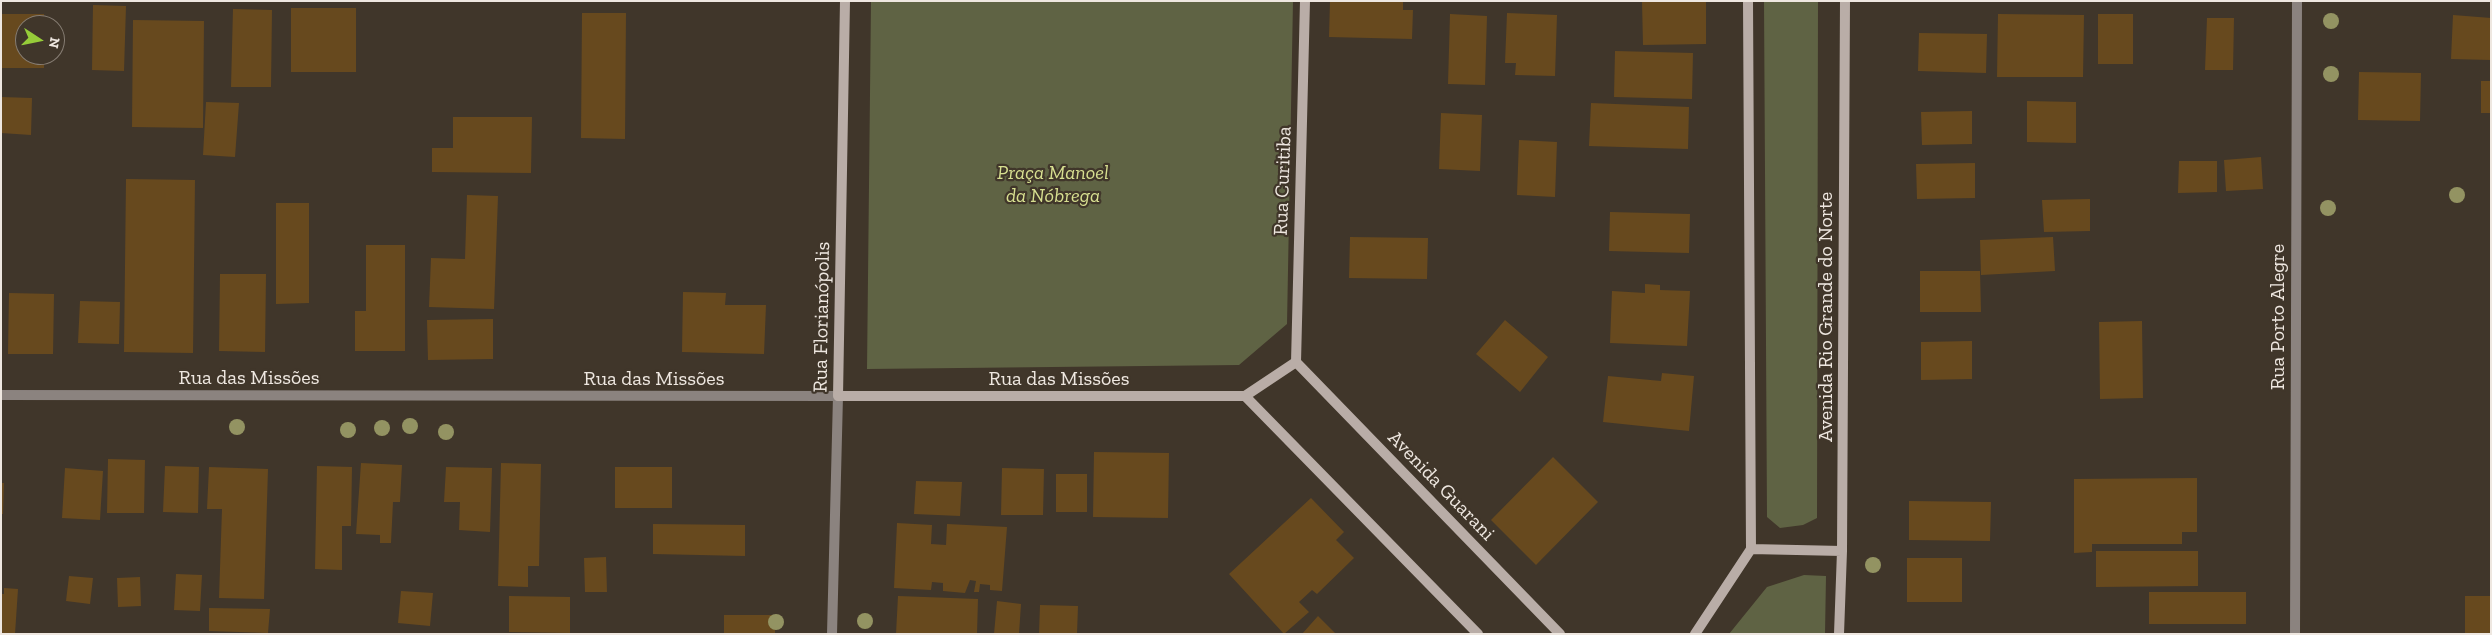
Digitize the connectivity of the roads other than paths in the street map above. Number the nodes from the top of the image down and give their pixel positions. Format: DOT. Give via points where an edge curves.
graph roads {
  1 [pos="845,1"];
  2 [pos="1306,1"];
  3 [pos="1748,1"];
  4 [pos="1845,1"];
  5 [pos="2297,1"];
  6 [pos="1296,362"];
  7 [pos="1,395"];
  8 [pos="838,396"];
  9 [pos="1245,396"];
  10 [pos="1751,549"];
  11 [pos="1842,551"];
  12 [pos="832,634"];
  13 [pos="1478,634"];
  14 [pos="1560,634"];
  15 [pos="1695,634"];
  16 [pos="1839,634"];
  17 [pos="2295,634"];
  1 -- 8 [label="street, Rua Florianópolis"];
  2 -- 6 [label="street, Rua Curitiba"];
  3 -- 10 [label="street"];
  4 -- 11 [label="street, Avenida Rio Grande do Norte"];
  5 -- 17 [label="street, Rua Porto Alegre"];
  6 -- 9 [label="street"];
  6 -- 14 [label="street, Avenida Guarani"];
  7 -- 8 [label="street, Rua das Missões"];
  8 -- 9 [label="street, Rua das Missões"];
  8 -- 12 [label="street, Rua Florianópolis"];
  9 -- 13 [label="street"];
  10 -- 11 [label="street"];
  10 -- 15 [label="street"];
  11 -- 16 [label="street, Avenida Rio Grande do Norte"];
}
